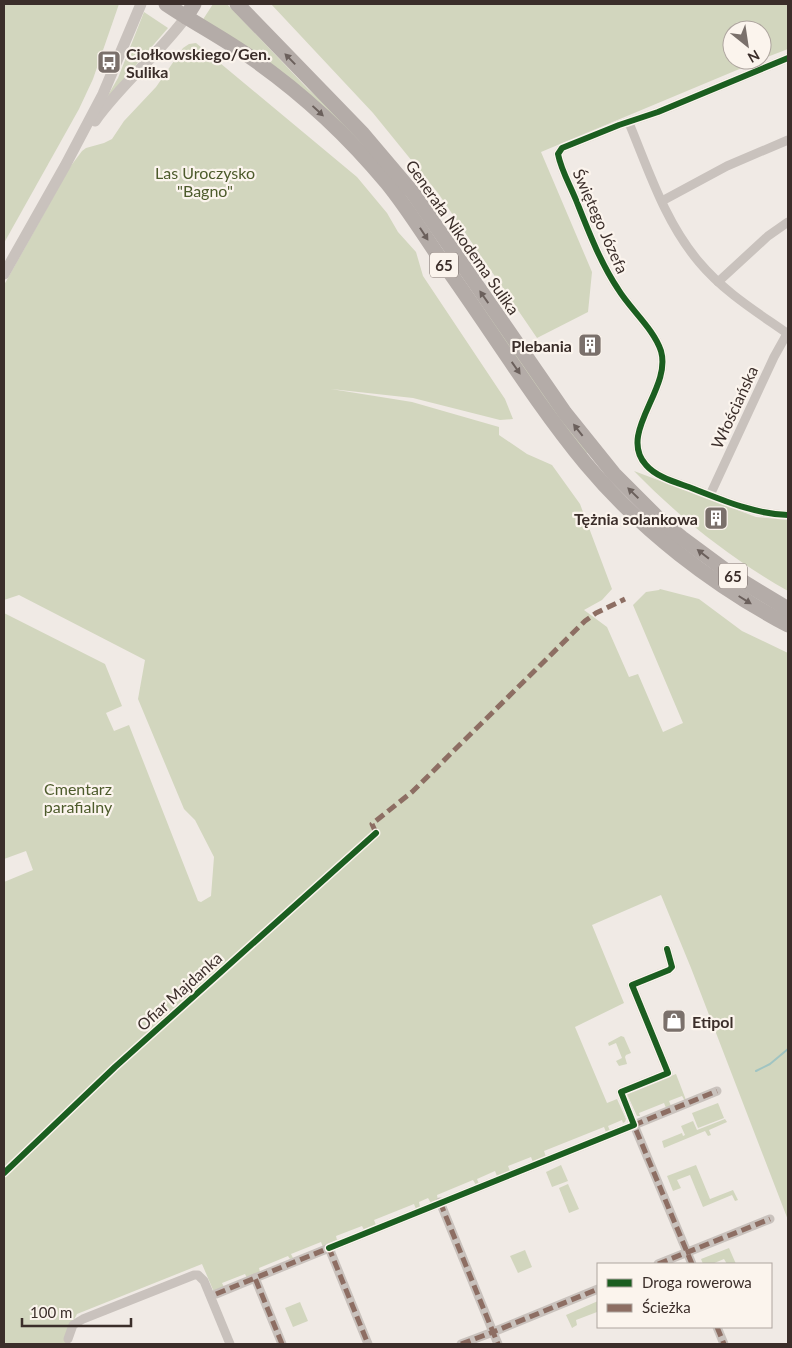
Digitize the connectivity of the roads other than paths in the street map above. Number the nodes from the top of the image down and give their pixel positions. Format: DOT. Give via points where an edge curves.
graph roads {
  1 [pos="141,4"];
  2 [pos="166,4"];
  3 [pos="237,4"];
  4 [pos="190,10"];
  5 [pos="788,58"];
  6 [pos="629,123"];
  7 [pos="788,140"];
  8 [pos="65,166"];
  9 [pos="662,201"];
  10 [pos="788,222"];
  11 [pos="4,274"];
  12 [pos="718,282"];
  13 [pos="788,334"];
  14 [pos="588,466"];
  15 [pos="608,468"];
  16 [pos="710,495"];
  17 [pos="788,515"];
  18 [pos="788,609"];
  19 [pos="788,625"];
  20 [pos="667,948"];
  21 [pos="717,1091"];
  22 [pos="634,1125"];
  23 [pos="440,1202"];
  24 [pos="770,1220"];
  25 [pos="329,1248"];
  26 [pos="687,1253"];
  27 [pos="661,1263"];
  28 [pos="692,1263"];
  29 [pos="255,1278"];
  30 [pos="597,1289"];
  31 [pos="216,1294"];
  32 [pos="717,1328"];
  33 [pos="493,1332"];
  34 [pos="68,1339"];
  35 [pos="230,1344"];
  36 [pos="282,1344"];
  37 [pos="368,1344"];
  38 [pos="461,1344"];
  39 [pos="498,1344"];
  40 [pos="724,1344"];
  1 -- 8 [label="street" via="103,94"];
  2 -- 4 [label="highway, 65"];
  15 -- 3 [label="highway, Generała Nikodema Sulika / 65, one-way" via="565,413 413,193 363,134"];
  4 -- 8 [label="street" via="158,51 98,116"];
  4 -- 14 [label="highway, Generała Nikodema Sulika / 65, one-way" via="281,80 367,160 404,205 549,416"];
  5 -- 6 [label="street"];
  6 -- 9 [label="street"];
  6 -- 16 [label="street, Świętego Józefa" via="562,148 558,154 608,273 653,335 661,352 663,371 639,432 638,450 653,472"];
  7 -- 9 [label="street" via="727,166"];
  8 -- 11 [label="street"];
  9 -- 12 [label="street" via="682,239"];
  10 -- 12 [label="street"];
  12 -- 13 [label="street"];
  13 -- 16 [label="street, Włościańska" via="774,357"];
  14 -- 15 [label="highway" via="586,463 593,459"];
  14 -- 19 [label="highway, Generała Nikodema Sulika / 65, one-way" via="677,552 728,589"];
  18 -- 15 [label="highway, Generała Nikodema Sulika / 65, one-way" via="732,575 686,541"];
  16 -- 17 [label="street" via="754,511"];
  20 -- 22 [label="street" via="672,962 669,970 632,984 668,1073 621,1092"];
  21 -- 22 [label="street"];
  22 -- 23 [label="street"];
  22 -- 26 [label="street"];
  23 -- 25 [label="street"];
  23 -- 33 [label="street"];
  24 -- 26 [label="street"];
  25 -- 29 [label="street"];
  25 -- 37 [label="street"];
  26 -- 27 [label="street"];
  26 -- 28 [label="street"];
  29 -- 31 [label="street"];
  29 -- 36 [label="street"];
  30 -- 33 [label="street"];
  32 -- 40 [label="street"];
  33 -- 38 [label="street"];
  33 -- 39 [label="street"];
  34 -- 35 [label="street" via="73,1326 83,1319 194,1275 204,1281"];
}
